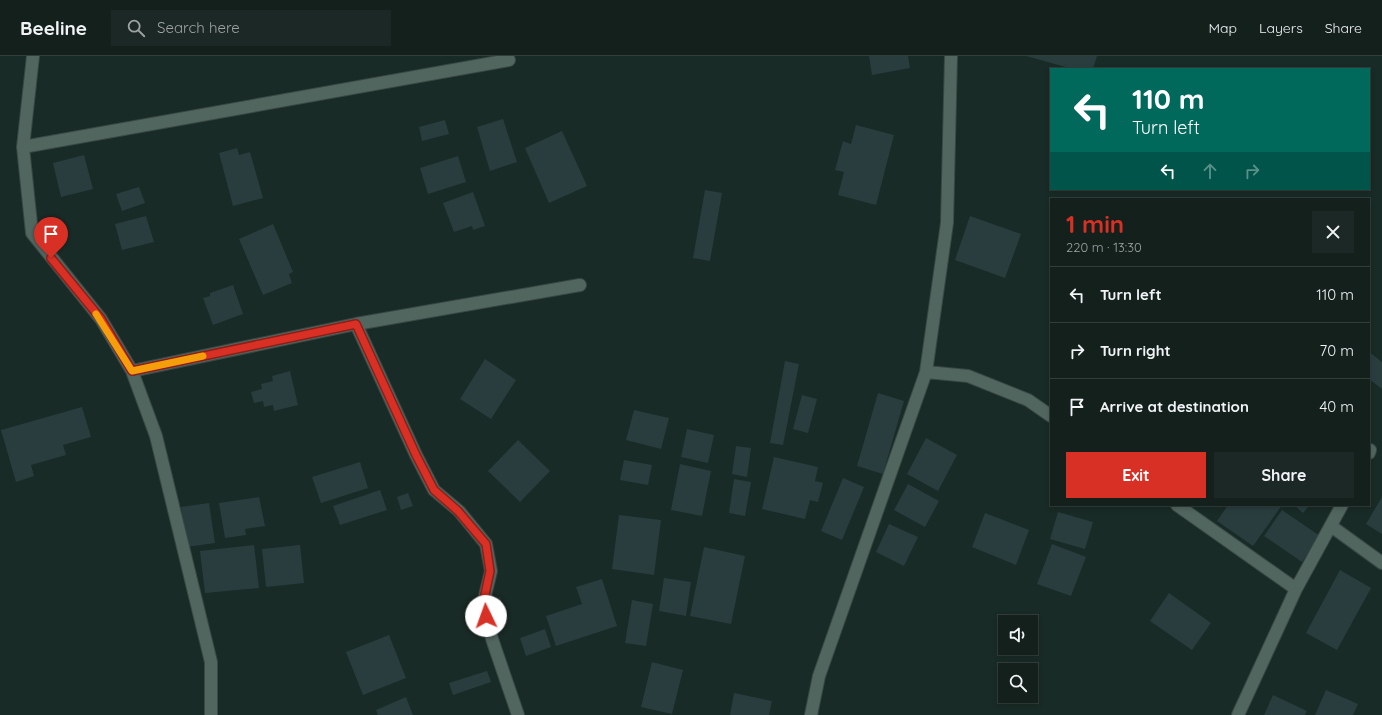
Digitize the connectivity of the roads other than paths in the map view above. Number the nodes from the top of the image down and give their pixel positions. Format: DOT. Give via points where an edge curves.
graph roads {
  1 [pos="33,56"];
  2 [pos="951,56"];
  3 [pos="509,60"];
  4 [pos="23,147"];
  5 [pos="580,285"];
  6 [pos="356,324"];
  7 [pos="132,371"];
  8 [pos="926,372"];
  9 [pos="1050,415"];
  10 [pos="1178,506"];
  11 [pos="1341,506"];
  12 [pos="1331,526"];
  13 [pos="1382,563"];
  14 [pos="1296,589"];
  15 [pos="211,715"];
  16 [pos="518,715"];
  17 [pos="811,715"];
  18 [pos="1238,715"];
  1 -- 4 [label="street"];
  2 -- 8 [label="street" via="947,223"];
  3 -- 4 [label="street"];
  4 -- 7 [label="street" via="32,233 101,319"];
  5 -- 6 [label="street"];
  6 -- 7 [label="street"];
  6 -- 16 [label="street" via="434,490 458,511 486,544 490,571 483,604"];
  7 -- 15 [label="street" via="156,436 211,662"];
  8 -- 9 [label="street" via="968,376 1028,400"];
  8 -- 17 [label="street" via="819,676"];
  10 -- 14 [label="street"];
  11 -- 12 [label="street"];
  12 -- 13 [label="street"];
  12 -- 14 [label="street"];
  14 -- 18 [label="street"];
}
